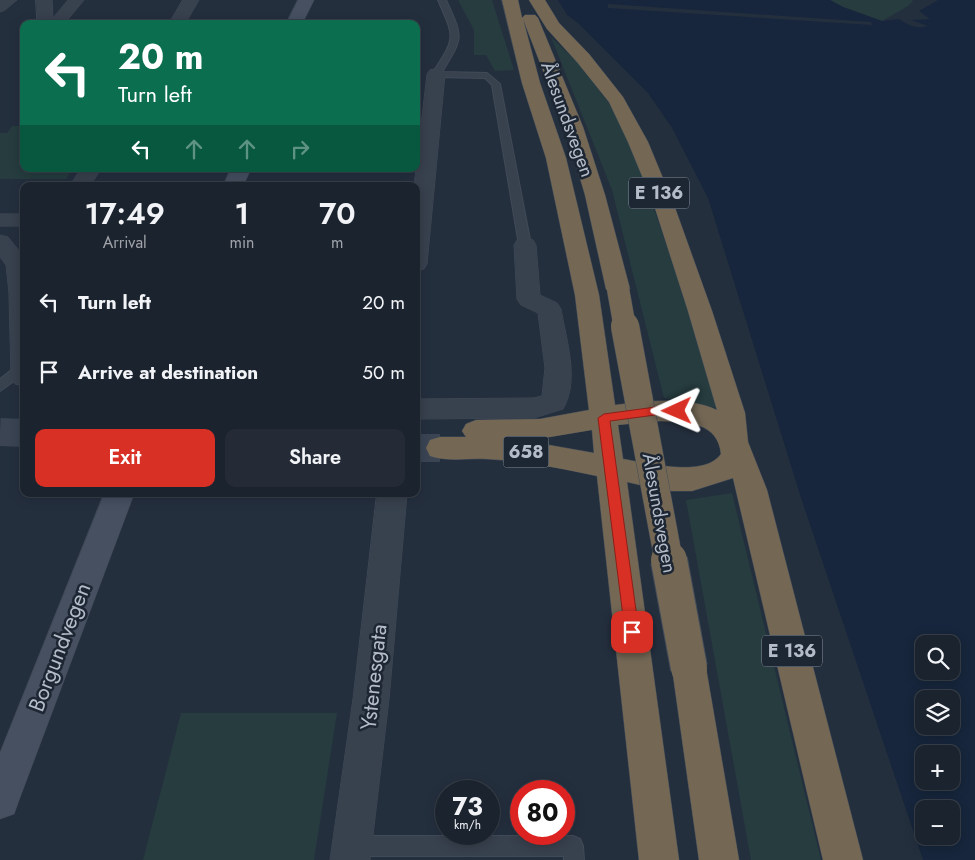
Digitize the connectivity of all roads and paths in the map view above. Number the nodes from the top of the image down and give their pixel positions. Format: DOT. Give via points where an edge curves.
graph roads {
  1 [pos="9,0"];
  2 [pos="44,0"];
  3 [pos="76,0"];
  4 [pos="191,0"];
  5 [pos="306,0"];
  6 [pos="442,0"];
  7 [pos="510,0"];
  8 [pos="523,0"];
  9 [pos="537,0"];
  10 [pos="0,7"];
  11 [pos="45,20"];
  12 [pos="59,20"];
  13 [pos="179,20"];
  14 [pos="296,20"];
  15 [pos="436,74"];
  16 [pos="0,220"];
  17 [pos="20,220"];
  18 [pos="420,226"];
  19 [pos="0,242"];
  20 [pos="526,245"];
  21 [pos="20,280"];
  22 [pos="20,370"];
  23 [pos="0,386"];
  24 [pos="420,409"];
  25 [pos="604,418"];
  26 [pos="734,444"];
  27 [pos="611,468"];
  28 [pos="118,497"];
  29 [pos="392,497"];
  30 [pos="0,800"];
  31 [pos="351,853"];
  32 [pos="574,860"];
  33 [pos="659,860"];
  34 [pos="719,860"];
  35 [pos="843,860"];
  1 -- 10 [label="street"];
  2 -- 11 [label="street"];
  3 -- 12 [label="street"];
  4 -- 13 [label="street"];
  5 -- 14 [label="main road"];
  6 -- 15 [label="lane" via="455,29 454,46"];
  7 -- 25 [label="highway" via="531,84 561,179 587,295"];
  8 -- 34 [label="highway, Ålesundsvegen, bridge" via="574,128 595,195 618,289 688,668"];
  9 -- 26 [label="highway, E 136" via="549,21 616,101 638,142 664,205 700,311 731,413"];
  15 -- 18 [label="street"];
  15 -- 20 [label="lane" via="487,76 496,84"];
  16 -- 17 [label="street"];
  19 -- 21 [label="street" via="17,264"];
  20 -- 24 [label="street" via="528,299 550,309 558,390 554,402 534,408"];
  22 -- 23 [label="lane"];
  25 -- 26 [label="highway, E 136" via="663,410 690,412 722,426"];
  25 -- 27 [label="highway"];
  25 -- 27 [label="highway, 658" via="440,440 546,454"];
  26 -- 27 [label="highway, E 136" via="735,455 730,465 704,477 667,479"];
  26 -- 35 [label="highway, E 136" via="752,490"];
  27 -- 33 [label="highway"];
  28 -- 30 [label="main road, Borgundvegen"];
  29 -- 31 [label="street, Ystenesgata"];
  31 -- 32 [label="lane" via="573,846"];
}
